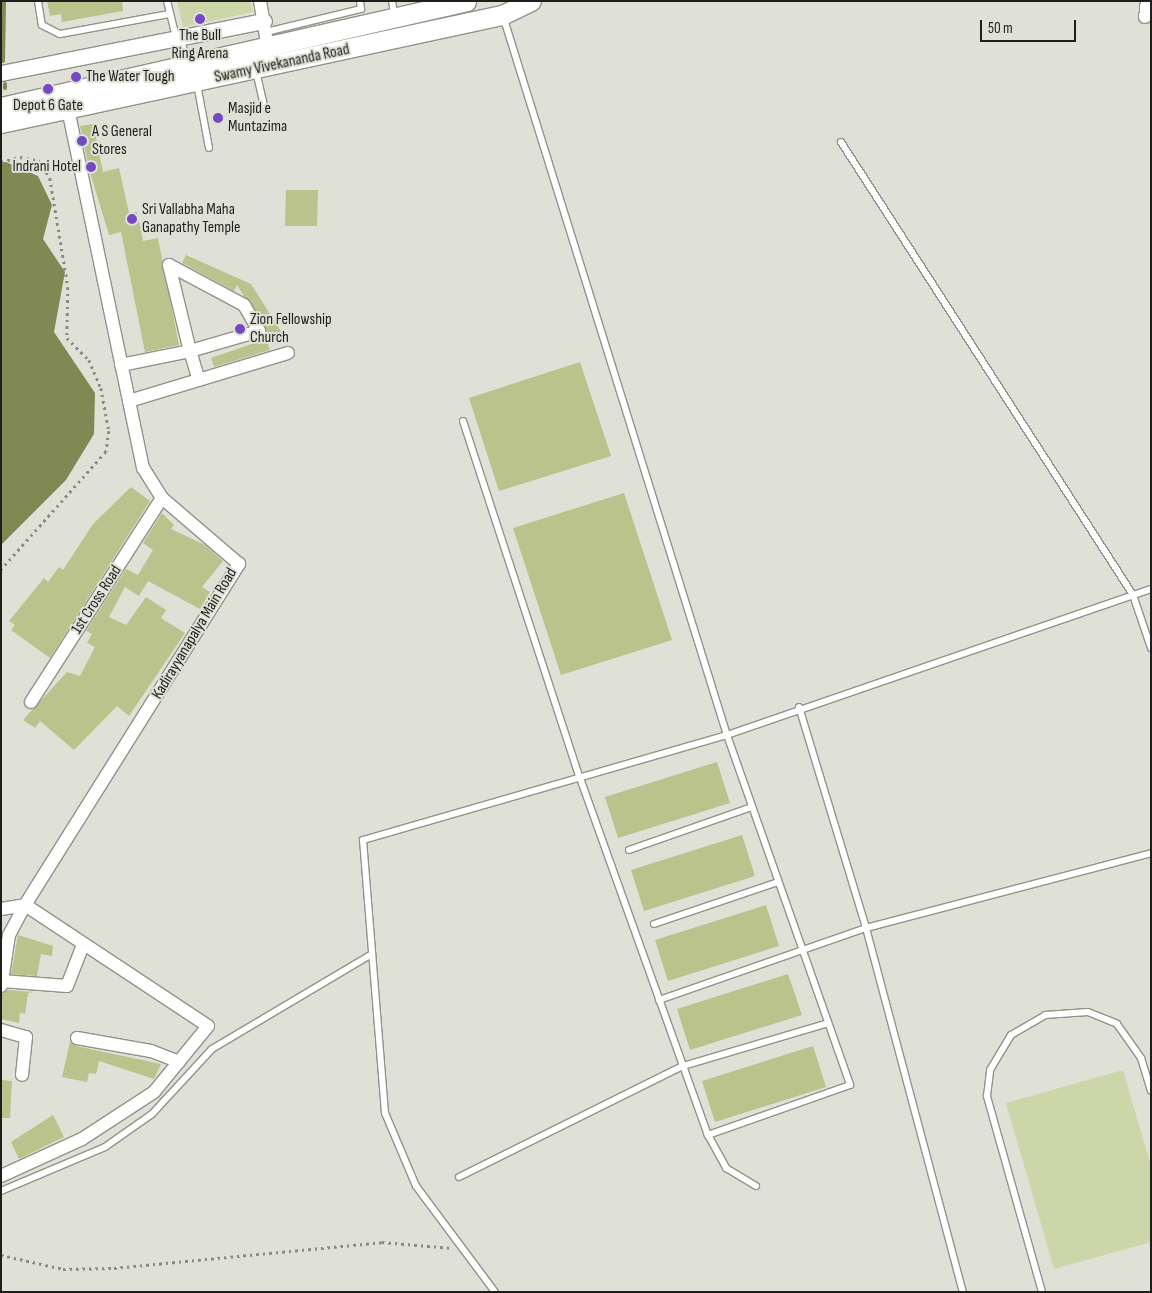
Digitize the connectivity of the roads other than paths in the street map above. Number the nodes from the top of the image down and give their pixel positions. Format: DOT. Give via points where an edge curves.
graph roads {
  1 [pos="38,1"];
  2 [pos="167,1"];
  3 [pos="260,1"];
  4 [pos="360,1"];
  5 [pos="466,1"];
  6 [pos="531,1"];
  7 [pos="1147,1"];
  8 [pos="394,10"];
  9 [pos="169,14"];
  10 [pos="502,15"];
  11 [pos="1145,18"];
  12 [pos="266,34"];
  13 [pos="176,38"];
  14 [pos="256,70"];
  15 [pos="1,73"];
  16 [pos="191,75"];
  17 [pos="264,105"];
  18 [pos="1,106"];
  19 [pos="68,110"];
  20 [pos="1,123"];
  21 [pos="841,142"];
  22 [pos="209,148"];
  23 [pos="190,351"];
  24 [pos="288,353"];
  25 [pos="121,365"];
  26 [pos="199,380"];
  27 [pos="129,401"];
  28 [pos="462,422"];
  29 [pos="162,498"];
  30 [pos="1151,589"];
  31 [pos="1133,594"];
  32 [pos="1151,648"];
  33 [pos="31,702"];
  34 [pos="799,707"];
  35 [pos="727,735"];
  36 [pos="580,778"];
  37 [pos="752,807"];
  38 [pos="629,850"];
  39 [pos="1151,853"];
  40 [pos="778,882"];
  41 [pos="25,904"];
  42 [pos="1,909"];
  43 [pos="654,924"];
  44 [pos="866,928"];
  45 [pos="83,945"];
  46 [pos="802,950"];
  47 [pos="372,954"];
  48 [pos="2,983"];
  49 [pos="659,1000"];
  50 [pos="828,1023"];
  51 [pos="1,1030"];
  52 [pos="77,1038"];
  53 [pos="179,1062"];
  54 [pos="683,1066"];
  55 [pos="22,1075"];
  56 [pos="1151,1090"];
  57 [pos="708,1135"];
  58 [pos="1,1176"];
  59 [pos="459,1177"];
  60 [pos="756,1186"];
  61 [pos="1,1191"];
  62 [pos="495,1292"];
  63 [pos="963,1292"];
  64 [pos="1042,1292"];
  1 -- 9 [label="lane" via="42,25 60,34"];
  2 -- 9 [label="lane"];
  3 -- 12 [label="street"];
  4 -- 12 [label="lane" via="361,10"];
  5 -- 8 [label="main road, Swamy Vivekananda Road"];
  6 -- 10 [label="main road, Swamy Vivekananda Road"];
  7 -- 11 [label="street"];
  8 -- 12 [label="main road, Swamy Vivekananda Road"];
  9 -- 13 [label="lane"];
  10 -- 14 [label="main road, Swamy Vivekananda Road"];
  10 -- 35 [label="lane"];
  12 -- 13 [label="street"];
  12 -- 16 [label="main road, Swamy Vivekananda Road"];
  13 -- 15 [label="street"];
  13 -- 16 [label="street"];
  14 -- 16 [label="main road, Swamy Vivekananda Road"];
  14 -- 17 [label="lane"];
  16 -- 18 [label="main road, Swamy Vivekananda Road"];
  16 -- 19 [label="main road, Swamy Vivekananda Road"];
  16 -- 22 [label="lane"];
  19 -- 20 [label="main road, Swamy Vivekananda Road"];
  19 -- 25 [label="street, Kadirayyanapalya Main Road"];
  21 -- 31 [label="lane"];
  23 -- 23 [label="street" via="259,331 244,305 169,265"];
  23 -- 25 [label="street"];
  23 -- 26 [label="street"];
  24 -- 26 [label="street"];
  25 -- 27 [label="street, Kadirayyanapalya Main Road"];
  26 -- 27 [label="street"];
  27 -- 29 [label="street, Kadirayyanapalya Main Road" via="143,468"];
  28 -- 36 [label="lane"];
  29 -- 33 [label="street, 1st Cross Road"];
  29 -- 41 [label="street, Kadirayyanapalya Main Road" via="239,564"];
  30 -- 31 [label="lane"];
  31 -- 32 [label="lane"];
  31 -- 34 [label="lane"];
  34 -- 35 [label="lane"];
  34 -- 44 [label="lane"];
  35 -- 36 [label="lane"];
  35 -- 37 [label="lane"];
  36 -- 47 [label="lane" via="363,840"];
  36 -- 49 [label="lane"];
  37 -- 38 [label="lane"];
  37 -- 40 [label="lane"];
  39 -- 44 [label="lane"];
  40 -- 43 [label="lane"];
  40 -- 46 [label="lane"];
  41 -- 42 [label="street"];
  41 -- 45 [label="street"];
  41 -- 48 [label="street" via="9,935"];
  44 -- 46 [label="lane"];
  44 -- 63 [label="lane"];
  45 -- 48 [label="street" via="67,986"];
  45 -- 53 [label="street" via="208,1026"];
  46 -- 49 [label="lane"];
  46 -- 50 [label="lane"];
  47 -- 61 [label="lane" via="212,1049 152,1114 105,1147"];
  47 -- 62 [label="lane" via="385,1113 416,1186"];
  49 -- 54 [label="lane"];
  50 -- 54 [label="lane"];
  50 -- 57 [label="lane" via="850,1085"];
  51 -- 55 [label="street" via="26,1037"];
  52 -- 53 [label="street" via="151,1051"];
  53 -- 58 [label="street" via="154,1092 82,1139"];
  54 -- 57 [label="lane"];
  54 -- 59 [label="lane"];
  56 -- 64 [label="lane" via="1141,1058 1117,1024 1088,1012 1045,1015 1011,1035 990,1070 988,1096"];
  57 -- 60 [label="lane" via="726,1168"];
}
